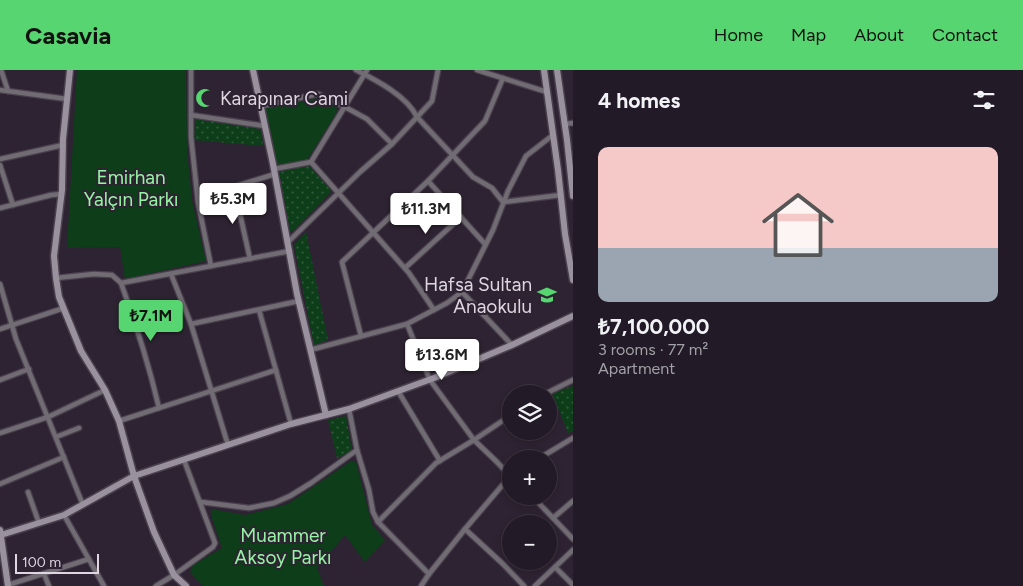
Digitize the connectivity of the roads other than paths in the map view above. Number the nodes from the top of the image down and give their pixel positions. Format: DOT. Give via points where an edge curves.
graph roads {
  1 [pos="1,70"];
  2 [pos="70,70"];
  3 [pos="191,70"];
  4 [pos="253,70"];
  5 [pos="356,70"];
  6 [pos="438,70"];
  7 [pos="477,70"];
  8 [pos="544,70"];
  9 [pos="557,70"];
  10 [pos="365,72"];
  11 [pos="503,78"];
  12 [pos="0,90"];
  13 [pos="8,91"];
  14 [pos="547,92"];
  15 [pos="67,99"];
  16 [pos="261,106"];
  17 [pos="346,106"];
  18 [pos="191,115"];
  19 [pos="417,117"];
  20 [pos="565,124"];
  21 [pos="573,124"];
  22 [pos="265,126"];
  23 [pos="553,135"];
  24 [pos="392,144"];
  25 [pos="63,146"];
  26 [pos="453,155"];
  27 [pos="0,159"];
  28 [pos="311,162"];
  29 [pos="0,165"];
  30 [pos="275,172"];
  31 [pos="428,181"];
  32 [pos="234,187"];
  33 [pos="338,193"];
  34 [pos="62,194"];
  35 [pos="561,196"];
  36 [pos="573,196"];
  37 [pos="198,198"];
  38 [pos="504,202"];
  39 [pos="13,204"];
  40 [pos="0,208"];
  41 [pos="461,217"];
  42 [pos="373,233"];
  43 [pos="288,242"];
  44 [pos="485,244"];
  45 [pos="290,251"];
  46 [pos="250,259"];
  47 [pos="211,266"];
  48 [pos="404,268"];
  49 [pos="171,274"];
  50 [pos="56,278"];
  51 [pos="573,280"];
  52 [pos="121,283"];
  53 [pos="0,284"];
  54 [pos="462,292"];
  55 [pos="299,301"];
  56 [pos="64,308"];
  57 [pos="259,310"];
  58 [pos="434,310"];
  59 [pos="573,316"];
  60 [pos="191,324"];
  61 [pos="407,324"];
  62 [pos="12,325"];
  63 [pos="0,329"];
  64 [pos="361,336"];
  65 [pos="512,345"];
  66 [pos="310,350"];
  67 [pos="28,369"];
  68 [pos="276,370"];
  69 [pos="0,380"];
  70 [pos="430,380"];
  71 [pos="573,380"];
  72 [pos="557,388"];
  73 [pos="105,390"];
  74 [pos="210,391"];
  75 [pos="398,391"];
  76 [pos="159,408"];
  77 [pos="349,409"];
  78 [pos="326,415"];
  79 [pos="48,417"];
  80 [pos="119,421"];
  81 [pos="502,421"];
  82 [pos="291,424"];
  83 [pos="79,428"];
  84 [pos="0,433"];
  85 [pos="56,437"];
  86 [pos="573,438"];
  87 [pos="474,440"];
  88 [pos="228,445"];
  89 [pos="357,450"];
  90 [pos="553,450"];
  91 [pos="64,458"];
  92 [pos="184,460"];
  93 [pos="440,461"];
  94 [pos="502,466"];
  95 [pos="134,476"];
  96 [pos="0,484"];
  97 [pos="502,487"];
  98 [pos="28,492"];
  99 [pos="573,501"];
  100 [pos="201,502"];
  101 [pos="84,505"];
  102 [pos="541,505"];
  103 [pos="64,515"];
  104 [pos="550,515"];
  105 [pos="557,515"];
  106 [pos="378,522"];
  107 [pos="557,522"];
  108 [pos="39,523"];
  109 [pos="465,529"];
  110 [pos="1,533"];
  111 [pos="573,539"];
  112 [pos="573,550"];
  113 [pos="89,559"];
  114 [pos="557,565"];
  115 [pos="557,569"];
  116 [pos="552,570"];
  117 [pos="44,574"];
  118 [pos="429,574"];
  119 [pos="174,575"];
  120 [pos="573,585"];
  121 [pos="8,586"];
  122 [pos="49,586"];
  123 [pos="104,586"];
  124 [pos="156,586"];
  125 [pos="186,586"];
  126 [pos="422,586"];
  127 [pos="524,586"];
  128 [pos="535,586"];
  1 -- 13 [label="street"];
  2 -- 15 [label="street"];
  3 -- 18 [label="street"];
  4 -- 16 [label="street"];
  5 -- 10 [label="street"];
  6 -- 19 [label="street" via="432,101"];
  7 -- 11 [label="street"];
  8 -- 14 [label="street"];
  9 -- 20 [label="street"];
  10 -- 17 [label="street"];
  10 -- 19 [label="street" via="405,100"];
  11 -- 14 [label="street"];
  11 -- 26 [label="street" via="485,121"];
  12 -- 13 [label="street"];
  13 -- 15 [label="street"];
  14 -- 23 [label="street"];
  15 -- 25 [label="street"];
  16 -- 17 [label="street" via="318,94"];
  16 -- 22 [label="street"];
  17 -- 24 [label="street" via="367,119"];
  17 -- 28 [label="street"];
  18 -- 22 [label="street"];
  18 -- 37 [label="street"];
  19 -- 24 [label="street"];
  19 -- 26 [label="street"];
  20 -- 21 [label="street"];
  20 -- 36 [label="street"];
  22 -- 30 [label="street"];
  23 -- 35 [label="street"];
  23 -- 38 [label="street" via="526,156"];
  24 -- 33 [label="street"];
  25 -- 27 [label="street"];
  25 -- 34 [label="street"];
  26 -- 31 [label="street"];
  26 -- 38 [label="street" via="473,177 492,188"];
  28 -- 30 [label="street"];
  28 -- 33 [label="street"];
  29 -- 39 [label="street"];
  30 -- 32 [label="street"];
  30 -- 43 [label="street"];
  31 -- 41 [label="street"];
  31 -- 42 [label="street"];
  32 -- 37 [label="street"];
  32 -- 46 [label="street"];
  33 -- 42 [label="street"];
  33 -- 43 [label="street"];
  34 -- 39 [label="street"];
  34 -- 50 [label="street" via="54,256"];
  35 -- 38 [label="street"];
  35 -- 51 [label="street"];
  37 -- 47 [label="street"];
  38 -- 44 [label="street"];
  39 -- 40 [label="street"];
  41 -- 44 [label="street"];
  41 -- 48 [label="street"];
  42 -- 48 [label="street"];
  42 -- 64 [label="street" via="342,262"];
  43 -- 45 [label="street"];
  44 -- 54 [label="street"];
  45 -- 46 [label="street"];
  45 -- 55 [label="street"];
  46 -- 47 [label="street"];
  47 -- 49 [label="street"];
  48 -- 58 [label="street"];
  49 -- 52 [label="street"];
  49 -- 60 [label="street"];
  50 -- 52 [label="street" via="112,275"];
  50 -- 56 [label="street"];
  52 -- 76 [label="street"];
  53 -- 62 [label="street"];
  54 -- 58 [label="street" via="448,304"];
  54 -- 65 [label="street"];
  55 -- 57 [label="street"];
  55 -- 66 [label="street"];
  56 -- 62 [label="street"];
  56 -- 73 [label="street" via="81,351"];
  57 -- 60 [label="street"];
  57 -- 68 [label="street"];
  58 -- 61 [label="street"];
  59 -- 65 [label="street"];
  60 -- 74 [label="street"];
  61 -- 64 [label="street"];
  61 -- 70 [label="street"];
  62 -- 63 [label="street"];
  62 -- 67 [label="street"];
  64 -- 66 [label="street"];
  65 -- 70 [label="street"];
  66 -- 78 [label="street"];
  67 -- 69 [label="street"];
  67 -- 79 [label="street"];
  68 -- 74 [label="street"];
  68 -- 82 [label="street"];
  70 -- 75 [label="street"];
  70 -- 87 [label="street"];
  71 -- 72 [label="street"];
  73 -- 79 [label="street"];
  73 -- 80 [label="street"];
  74 -- 76 [label="street"];
  74 -- 88 [label="street"];
  75 -- 77 [label="street"];
  75 -- 93 [label="street"];
  76 -- 80 [label="street"];
  77 -- 78 [label="street"];
  77 -- 89 [label="street"];
  78 -- 82 [label="street"];
  79 -- 84 [label="street"];
  79 -- 85 [label="street"];
  80 -- 95 [label="street"];
  81 -- 87 [label="street"];
  82 -- 88 [label="street"];
  83 -- 85 [label="street"];
  85 -- 91 [label="street"];
  86 -- 90 [label="street"];
  87 -- 93 [label="street"];
  87 -- 94 [label="street"];
  88 -- 92 [label="street"];
  89 -- 100 [label="street" via="290,496 274,503 249,508"];
  89 -- 106 [label="street"];
  91 -- 96 [label="street"];
  91 -- 101 [label="street"];
  92 -- 95 [label="street"];
  92 -- 100 [label="street"];
  93 -- 106 [label="street"];
  95 -- 101 [label="street"];
  95 -- 119 [label="street"];
  97 -- 109 [label="street"];
  98 -- 108 [label="street"];
  99 -- 105 [label="street"];
  100 -- 119 [label="street" via="216,544"];
  101 -- 103 [label="street"];
  102 -- 104 [label="street"];
  103 -- 108 [label="street"];
  103 -- 113 [label="street"];
  106 -- 118 [label="street"];
  107 -- 111 [label="street"];
  108 -- 110 [label="street"];
  109 -- 118 [label="street"];
  109 -- 127 [label="street"];
  110 -- 121 [label="street"];
  112 -- 114 [label="street"];
  113 -- 117 [label="street"];
  113 -- 123 [label="street"];
  115 -- 120 [label="street"];
  116 -- 128 [label="street"];
  117 -- 121 [label="street"];
  117 -- 122 [label="street"];
  118 -- 126 [label="street"];
  119 -- 124 [label="street"];
  119 -- 125 [label="street"];
}
